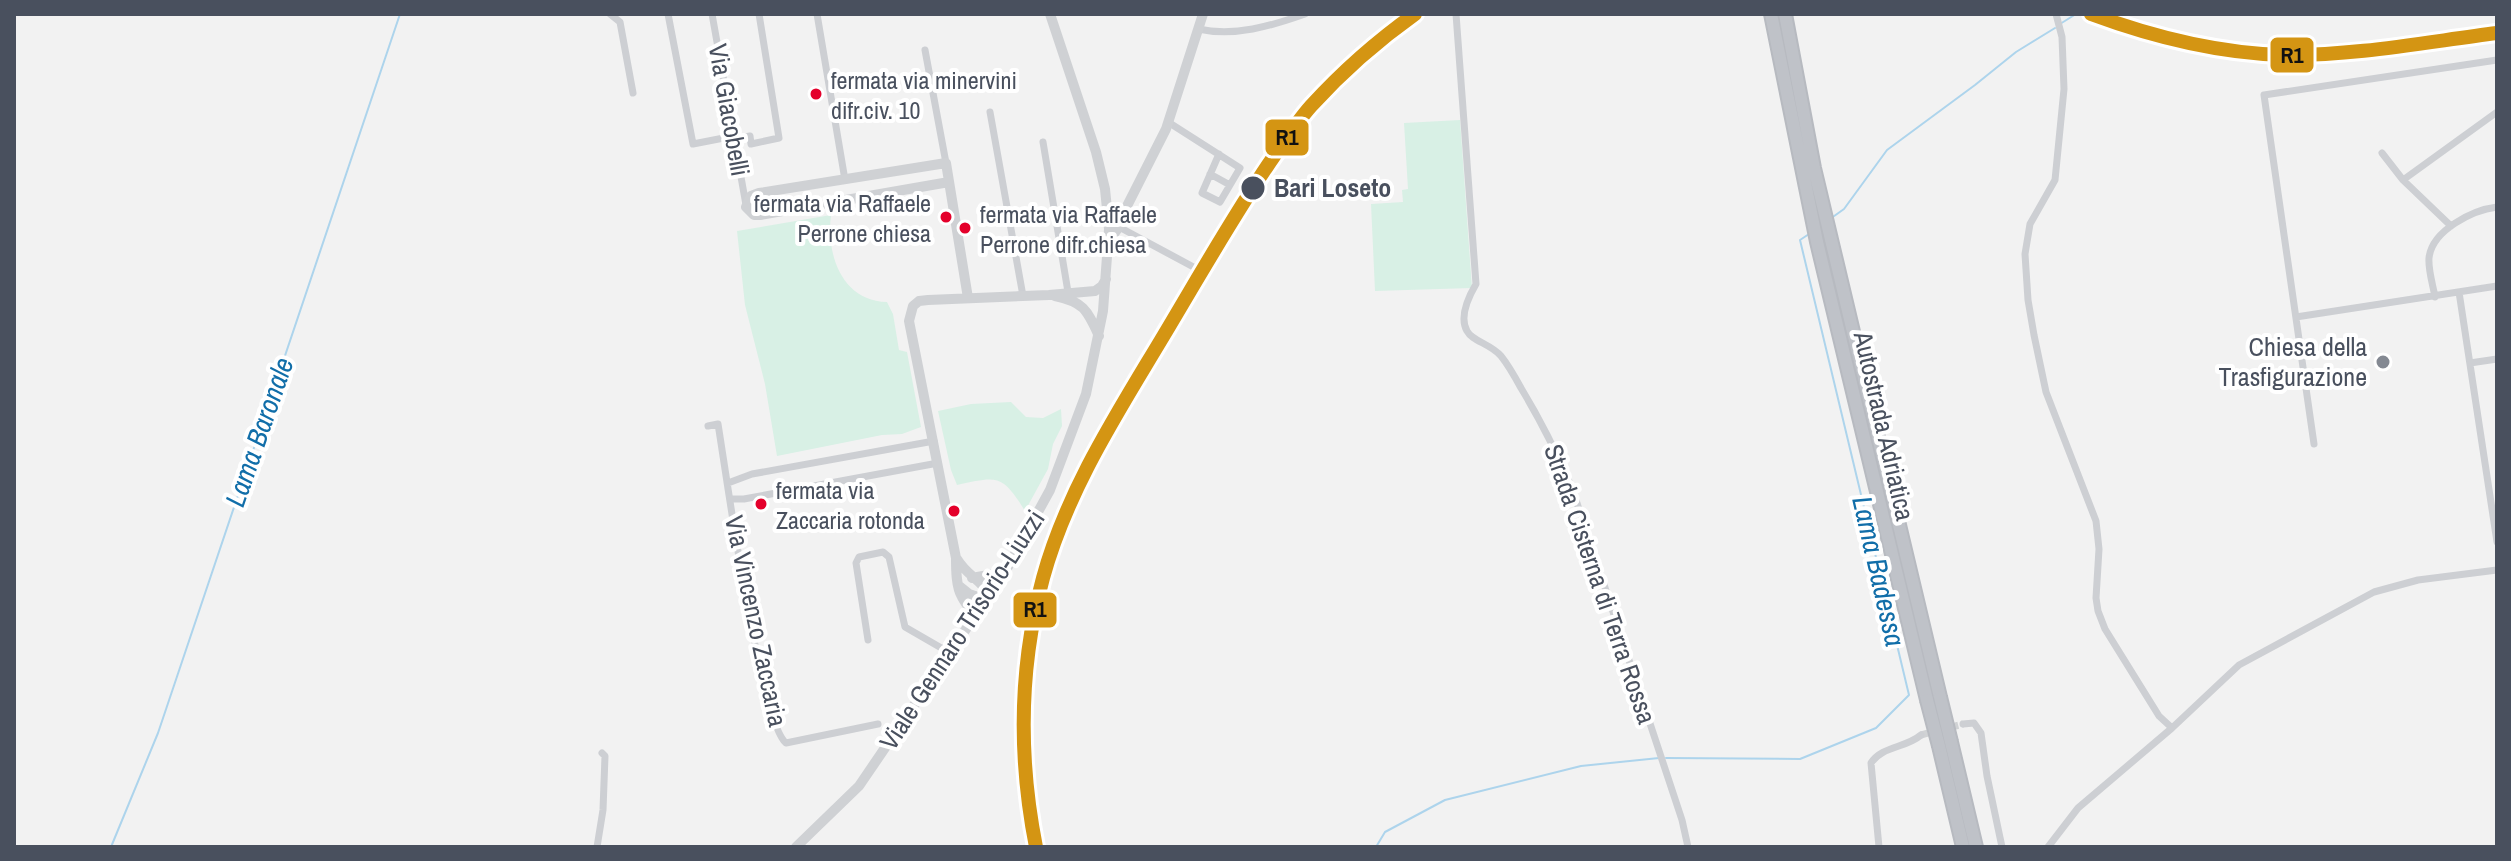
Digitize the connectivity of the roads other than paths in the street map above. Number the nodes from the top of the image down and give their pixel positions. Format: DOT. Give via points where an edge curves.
graph roads {
  1 [pos="610,14"];
  2 [pos="668,14"];
  3 [pos="712,14"];
  4 [pos="759,14"];
  5 [pos="817,14"];
  6 [pos="1050,14"];
  7 [pos="1203,14"];
  8 [pos="1305,14"];
  9 [pos="1456,14"];
  10 [pos="1771,14"];
  11 [pos="1785,14"];
  12 [pos="2056,14"];
  13 [pos="1198,29"];
  14 [pos="925,50"];
  15 [pos="2497,60"];
  16 [pos="633,93"];
  17 [pos="990,112"];
  18 [pos="2497,112"];
  19 [pos="1168,122"];
  20 [pos="734,137"];
  21 [pos="1043,142"];
  22 [pos="2382,153"];
  23 [pos="1219,154"];
  24 [pos="946,163"];
  25 [pos="1808,170"];
  26 [pos="1210,174"];
  27 [pos="845,180"];
  28 [pos="2403,180"];
  29 [pos="949,182"];
  30 [pos="1230,185"];
  31 [pos="746,207"];
  32 [pos="2497,207"];
  33 [pos="2451,226"];
  34 [pos="1119,227"];
  35 [pos="1110,239"];
  36 [pos="1199,270"];
  37 [pos="1106,279"];
  38 [pos="2497,286"];
  39 [pos="1089,291"];
  40 [pos="1068,292"];
  41 [pos="2459,292"];
  42 [pos="1049,295"];
  43 [pos="1023,296"];
  44 [pos="2435,297"];
  45 [pos="968,298"];
  46 [pos="1087,310"];
  47 [pos="1103,311"];
  48 [pos="2296,317"];
  49 [pos="1099,336"];
  50 [pos="2497,359"];
  51 [pos="2470,363"];
  52 [pos="708,426"];
  53 [pos="934,441"];
  54 [pos="2314,444"];
  55 [pos="938,463"];
  56 [pos="728,483"];
  57 [pos="731,499"];
  58 [pos="2497,542"];
  59 [pos="956,558"];
  60 [pos="2497,570"];
  61 [pos="1005,572"];
  62 [pos="972,578"];
  63 [pos="959,586"];
  64 [pos="988,598"];
  65 [pos="972,621"];
  66 [pos="868,640"];
  67 [pos="950,653"];
  68 [pos="878,724"];
  69 [pos="1963,724"];
  70 [pos="2172,728"];
  71 [pos="1921,735"];
  72 [pos="1945,744"];
  73 [pos="602,753"];
  74 [pos="597,847"];
  75 [pos="796,847"];
  76 [pos="1688,847"];
  77 [pos="1879,847"];
  78 [pos="1963,847"];
  79 [pos="1976,847"];
  80 [pos="2002,847"];
  81 [pos="2048,847"];
  1 -- 16 [label="street" via="620,22"];
  2 -- 20 [label="street" via="693,144"];
  3 -- 20 [label="street, Via Giacobelli"];
  4 -- 20 [label="street" via="779,138 751,144 750,136"];
  5 -- 27 [label="street"];
  6 -- 35 [label="street, Viale Gennaro Trisorio-Liuzzi" via="1096,152"];
  7 -- 13 [label="street"];
  8 -- 13 [label="street" via="1248,30"];
  9 -- 76 [label="street, Strada Cisterna di Terra Rossa" via="1476,284 1466,306 1467,332 1504,359 1550,437 1572,488"];
  10 -- 25 [label="highway, Autostrada Adriatica"];
  11 -- 25 [label="highway, Autostrada Adriatica"];
  12 -- 70 [label="street" via="2064,89 2055,180 2030,224 2026,244 2030,312 2046,392 2099,532 2098,611 2159,716"];
  13 -- 19 [label="street"];
  14 -- 24 [label="street"];
  15 -- 48 [label="street" via="2264,95"];
  17 -- 43 [label="street"];
  18 -- 28 [label="street"];
  19 -- 23 [label="street"];
  19 -- 34 [label="street"];
  20 -- 31 [label="street, Via Giacobelli"];
  21 -- 40 [label="street"];
  22 -- 28 [label="street"];
  23 -- 26 [label="street"];
  23 -- 30 [label="street" via="1240,168"];
  24 -- 27 [label="street"];
  24 -- 29 [label="street"];
  25 -- 72 [label="highway, Autostrada Adriatica, bridge"];
  26 -- 30 [label="street"];
  26 -- 30 [label="street" via="1202,193 1220,202"];
  27 -- 31 [label="street" via="755,194"];
  28 -- 33 [label="street"];
  29 -- 31 [label="street" via="760,215"];
  29 -- 45 [label="street"];
  32 -- 33 [label="street" via="2466,215"];
  33 -- 44 [label="street" via="2429,259"];
  34 -- 35 [label="street"];
  34 -- 36 [label="street"];
  35 -- 37 [label="street, Viale Gennaro Trisorio-Liuzzi"];
  37 -- 39 [label="street" via="1099,289"];
  37 -- 47 [label="street, Viale Gennaro Trisorio-Liuzzi"];
  38 -- 41 [label="street"];
  39 -- 40 [label="street"];
  39 -- 47 [label="street"];
  40 -- 42 [label="street"];
  41 -- 44 [label="street"];
  41 -- 51 [label="street"];
  42 -- 43 [label="street"];
  42 -- 46 [label="street"];
  43 -- 45 [label="street"];
  44 -- 48 [label="street"];
  45 -- 53 [label="street" via="919,301 909,321"];
  46 -- 47 [label="street"];
  46 -- 49 [label="street"];
  47 -- 49 [label="street, Viale Gennaro Trisorio-Liuzzi"];
  48 -- 54 [label="street"];
  49 -- 61 [label="street, Viale Gennaro Trisorio-Liuzzi" via="1068,448"];
  50 -- 51 [label="street"];
  51 -- 58 [label="street"];
  52 -- 56 [label="street" via="718,424"];
  53 -- 55 [label="street"];
  53 -- 56 [label="street, Via Vincenzo Zaccaria" via="752,474"];
  55 -- 57 [label="street, Via Vincenzo Zaccaria"];
  55 -- 59 [label="street"];
  56 -- 57 [label="street, Via Vincenzo Zaccaria"];
  57 -- 68 [label="street, Via Vincenzo Zaccaria" via="751,627 779,737 786,743"];
  59 -- 62 [label="street"];
  59 -- 63 [label="street"];
  60 -- 70 [label="street" via="2418,580 2374,592 2239,665"];
  61 -- 62 [label="street"];
  61 -- 64 [label="street, Viale Gennaro Trisorio-Liuzzi"];
  62 -- 64 [label="street"];
  63 -- 64 [label="street"];
  63 -- 65 [label="street"];
  64 -- 65 [label="street, Viale Gennaro Trisorio-Liuzzi"];
  65 -- 67 [label="street, Viale Gennaro Trisorio-Liuzzi"];
  66 -- 67 [label="street" via="856,563 859,557 883,552 889,557 905,627"];
  67 -- 75 [label="street, Viale Gennaro Trisorio-Liuzzi" via="859,786"];
  69 -- 80 [label="street" via="1974,723 1981,733"];
  70 -- 81 [label="street" via="2078,808"];
  71 -- 77 [label="street" via="1878,754 1871,763"];
  72 -- 78 [label="highway, Autostrada Adriatica"];
  72 -- 79 [label="highway, Autostrada Adriatica"];
  73 -- 74 [label="street" via="606,775"];
}
